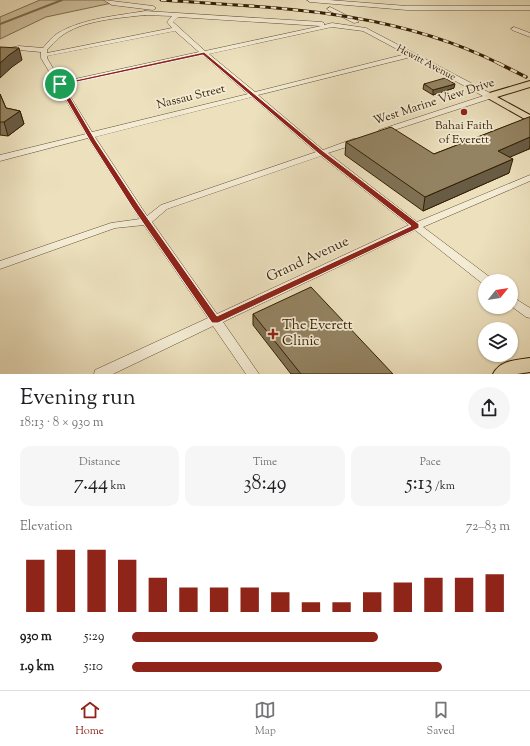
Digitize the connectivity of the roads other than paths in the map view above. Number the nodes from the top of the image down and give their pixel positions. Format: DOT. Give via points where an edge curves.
graph roads {
  1 [pos="108,0"];
  2 [pos="310,0"];
  3 [pos="369,0"];
  4 [pos="354,2"];
  5 [pos="436,8"];
  6 [pos="530,8"];
  7 [pos="330,9"];
  8 [pos="177,14"];
  9 [pos="356,22"];
  10 [pos="332,25"];
  11 [pos="176,29"];
  12 [pos="514,29"];
  13 [pos="530,35"];
  14 [pos="0,52"];
  15 [pos="44,52"];
  16 [pos="204,53"];
  17 [pos="411,55"];
  18 [pos="60,84"];
  19 [pos="530,84"];
  20 [pos="253,94"];
  21 [pos="489,96"];
  22 [pos="530,119"];
  23 [pos="376,134"];
  24 [pos="90,135"];
  25 [pos="362,139"];
  26 [pos="321,152"];
  27 [pos="0,158"];
  28 [pos="530,178"];
  29 [pos="146,222"];
  30 [pos="416,226"];
  31 [pos="0,265"];
  32 [pos="478,274"];
  33 [pos="518,305"];
  34 [pos="530,314"];
  35 [pos="215,320"];
  36 [pos="530,365"];
  37 [pos="530,369"];
  38 [pos="100,374"];
  39 [pos="253,374"];
  40 [pos="502,374"];
  41 [pos="529,374"];
  1 -- 8 [label="street" via="112,3 172,11"];
  2 -- 4 [label="street"];
  3 -- 5 [label="street" via="407,2"];
  4 -- 5 [label="street"];
  5 -- 6 [label="street"];
  7 -- 9 [label="street"];
  8 -- 10 [label="street"];
  8 -- 11 [label="street" via="170,22"];
  8 -- 15 [label="street" via="145,12 94,21 65,31 53,39"];
  10 -- 16 [label="street"];
  10 -- 17 [label="street, Hewitt Avenue" via="364,29"];
  11 -- 15 [label="street"];
  11 -- 16 [label="street"];
  12 -- 13 [label="street"];
  14 -- 15 [label="street" via="19,48"];
  15 -- 18 [label="street" via="44,58"];
  16 -- 18 [label="street"];
  16 -- 20 [label="street"];
  17 -- 20 [label="street, Nassau Street"];
  17 -- 21 [label="street, Hewitt Avenue"];
  18 -- 24 [label="street"];
  19 -- 21 [label="main road, West Marine View Drive"];
  20 -- 24 [label="street, Nassau Street"];
  20 -- 26 [label="street"];
  21 -- 22 [label="main road, Hewitt Avenue"];
  21 -- 23 [label="street, West Marine View Drive"];
  24 -- 27 [label="street, Nassau Street"];
  24 -- 29 [label="street"];
  25 -- 26 [label="street, West Marine View Drive"];
  26 -- 29 [label="street, West Marine View Drive" via="164,207"];
  26 -- 30 [label="street"];
  28 -- 30 [label="street, Grand Avenue"];
  29 -- 31 [label="street" via="114,225"];
  29 -- 35 [label="street"];
  30 -- 32 [label="street"];
  30 -- 35 [label="street, Grand Avenue"];
  33 -- 34 [label="street"];
  35 -- 38 [label="street, Grand Avenue"];
  35 -- 39 [label="street"];
  36 -- 40 [label="main road" via="510,368"];
  37 -- 41 [label="main road"];
}
